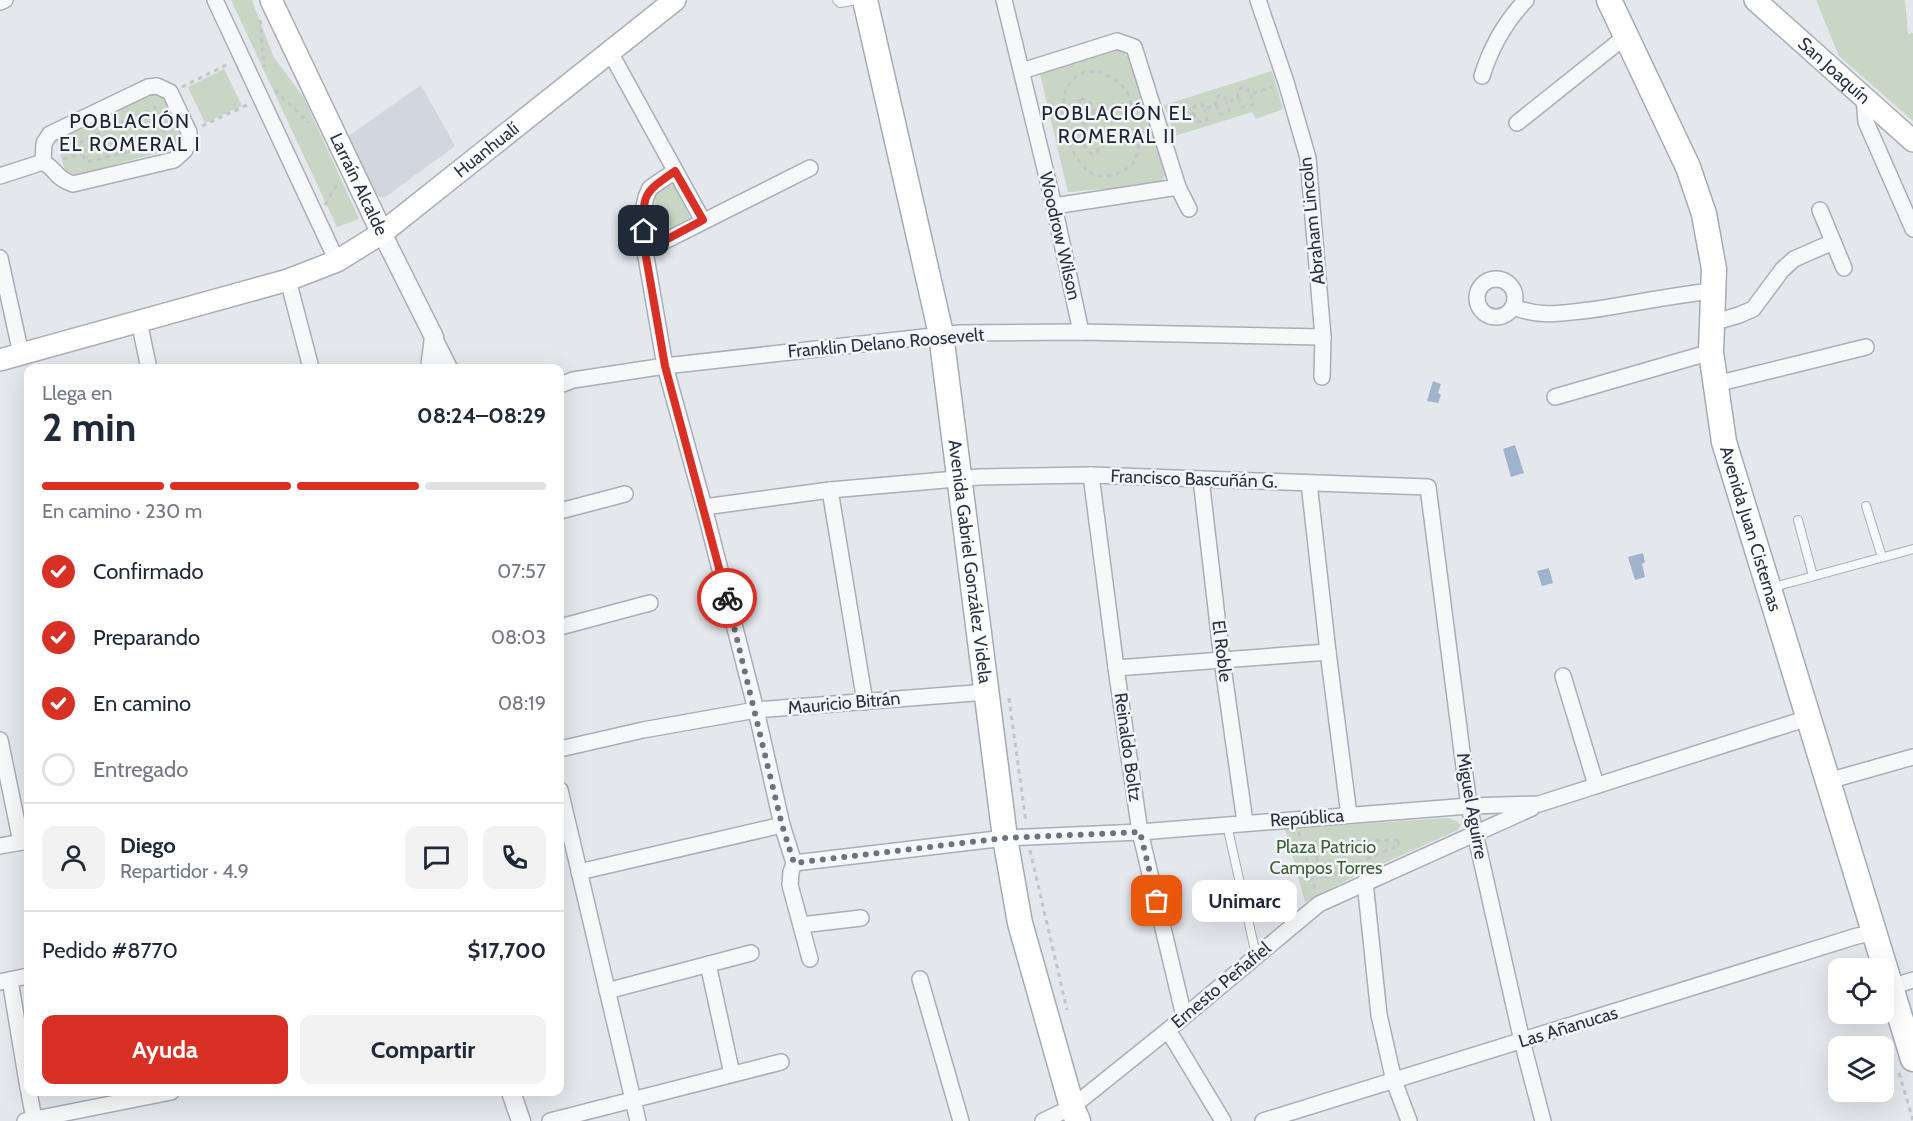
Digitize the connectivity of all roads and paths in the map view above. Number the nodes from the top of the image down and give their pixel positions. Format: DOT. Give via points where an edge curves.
graph roads {
  1 [pos="5,0"];
  2 [pos="215,0"];
  3 [pos="675,0"];
  4 [pos="837,0"];
  5 [pos="858,0"];
  6 [pos="865,0"];
  7 [pos="1004,0"];
  8 [pos="1258,0"];
  9 [pos="1526,0"];
  10 [pos="1609,0"];
  11 [pos="1755,0"];
  12 [pos="0,2"];
  13 [pos="265,6"];
  14 [pos="1626,36"];
  15 [pos="610,52"];
  16 [pos="241,58"];
  17 [pos="264,70"];
  18 [pos="1022,71"];
  19 [pos="1482,76"];
  20 [pos="1286,82"];
  21 [pos="273,89"];
  22 [pos="171,94"];
  23 [pos="1251,94"];
  24 [pos="1238,98"];
  25 [pos="1864,98"];
  26 [pos="260,99"];
  27 [pos="1227,102"];
  28 [pos="1216,105"];
  29 [pos="1204,109"];
  30 [pos="1194,113"];
  31 [pos="121,123"];
  32 [pos="1517,123"];
  33 [pos="1085,124"];
  34 [pos="1160,124"];
  35 [pos="313,127"];
  36 [pos="189,132"];
  37 [pos="1913,141"];
  38 [pos="128,144"];
  39 [pos="130,152"];
  40 [pos="43,162"];
  41 [pos="810,168"];
  42 [pos="135,169"];
  43 [pos="675,171"];
  44 [pos="353,174"];
  45 [pos="1092,174"];
  46 [pos="0,176"];
  47 [pos="1179,187"];
  48 [pos="1054,206"];
  49 [pos="1189,209"];
  50 [pos="1820,210"];
  51 [pos="314,212"];
  52 [pos="703,220"];
  53 [pos="1913,229"];
  54 [pos="382,233"];
  55 [pos="1833,242"];
  56 [pos="645,251"];
  57 [pos="0,258"];
  58 [pos="337,261"];
  59 [pos="1844,268"];
  60 [pos="288,280"];
  61 [pos="1713,291"];
  62 [pos="1514,307"];
  63 [pos="139,321"];
  64 [pos="1712,323"];
  65 [pos="1082,332"];
  66 [pos="941,334"];
  67 [pos="435,337"];
  68 [pos="1323,338"];
  69 [pos="1866,347"];
  70 [pos="1711,352"];
  71 [pos="21,354"];
  72 [pos="0,360"];
  73 [pos="148,364"];
  74 [pos="310,364"];
  75 [pos="431,364"];
  76 [pos="448,364"];
  77 [pos="665,366"];
  78 [pos="1322,377"];
  79 [pos="564,383"];
  80 [pos="1716,384"];
  81 [pos="1555,397"];
  82 [pos="1091,475"];
  83 [pos="958,479"];
  84 [pos="1201,479"];
  85 [pos="1309,483"];
  86 [pos="1428,487"];
  87 [pos="830,490"];
  88 [pos="625,494"];
  89 [pos="1866,506"];
  90 [pos="704,507"];
  91 [pos="564,510"];
  92 [pos="1798,520"];
  93 [pos="1913,549"];
  94 [pos="1882,557"];
  95 [pos="1813,576"];
  96 [pos="1769,588"];
  97 [pos="650,603"];
  98 [pos="564,626"];
  99 [pos="1328,652"];
  100 [pos="1222,660"];
  101 [pos="1116,668"];
  102 [pos="1563,676"];
  103 [pos="987,692"];
  104 [pos="865,702"];
  105 [pos="756,711"];
  106 [pos="1808,718"];
  107 [pos="0,740"];
  108 [pos="564,748"];
  109 [pos="1913,757"];
  110 [pos="1828,781"];
  111 [pos="1596,785"];
  112 [pos="1539,804"];
  113 [pos="1469,806"];
  114 [pos="564,807"];
  115 [pos="1349,815"];
  116 [pos="1295,819"];
  117 [pos="1245,822"];
  118 [pos="782,825"];
  119 [pos="1227,825"];
  120 [pos="1140,832"];
  121 [pos="1476,833"];
  122 [pos="24,838"];
  123 [pos="1005,838"];
  124 [pos="24,842"];
  125 [pos="0,846"];
  126 [pos="1317,861"];
  127 [pos="794,863"];
  128 [pos="1307,863"];
  129 [pos="579,872"];
  130 [pos="1365,882"];
  131 [pos="1319,904"];
  132 [pos="861,918"];
  133 [pos="801,925"];
  134 [pos="1874,933"];
  135 [pos="751,953"];
  136 [pos="1256,955"];
  137 [pos="810,959"];
  138 [pos="708,964"];
  139 [pos="24,977"];
  140 [pos="920,979"];
  141 [pos="5,981"];
  142 [pos="1902,983"];
  143 [pos="607,991"];
  144 [pos="1184,1016"];
  145 [pos="1168,1030"];
  146 [pos="1522,1041"];
  147 [pos="1913,1059"];
  148 [pos="781,1062"];
  149 [pos="24,1067"];
  150 [pos="732,1074"];
  151 [pos="1394,1081"];
  152 [pos="29,1096"];
  153 [pos="151,1096"];
  154 [pos="512,1096"];
  155 [pos="633,1100"];
  156 [pos="1075,1114"];
  157 [pos="30,1120"];
  158 [pos="521,1121"];
  159 [pos="550,1121"];
  160 [pos="638,1121"];
  161 [pos="961,1121"];
  162 [pos="1043,1121"];
  163 [pos="1223,1121"];
  164 [pos="1263,1121"];
  165 [pos="1409,1121"];
  166 [pos="1543,1121"];
  1 -- 12 [label="street"];
  2 -- 16 [label="street"];
  3 -- 15 [label="main road, Huanhualí"];
  4 -- 5 [label="lane"];
  6 -- 66 [label="main road, Avenida Gabriel González Videla"];
  7 -- 18 [label="street, Woodrow Wilson"];
  8 -- 20 [label="street, Abraham Lincoln"];
  9 -- 19 [label="street" via="1510,17 1488,56"];
  10 -- 14 [label="main road, Avenida Juan Cisternas"];
  11 -- 25 [label="main road, San Joaquín"];
  13 -- 17 [label="path"];
  13 -- 44 [label="main road, Larraín Alcalde"];
  14 -- 32 [label="street"];
  14 -- 61 [label="main road, Avenida Juan Cisternas" via="1688,167 1704,214 1714,269"];
  15 -- 43 [label="street"];
  15 -- 54 [label="main road, Huanhualí"];
  16 -- 22 [label="path"];
  16 -- 26 [label="street"];
  18 -- 34 [label="street" via="1117,41 1134,47"];
  18 -- 48 [label="street, Woodrow Wilson"];
  20 -- 23 [label="path"];
  20 -- 68 [label="street, Abraham Lincoln" via="1308,158"];
  21 -- 35 [label="path"];
  22 -- 36 [label="street"];
  22 -- 40 [label="street" via="158,86 148,87 66,125 50,134 44,143"];
  23 -- 24 [label="path" via="1246,87 1241,88"];
  23 -- 24 [label="path" via="1253,104 1248,107 1242,106"];
  24 -- 27 [label="path"];
  25 -- 37 [label="main road, San Joaquín"];
  25 -- 53 [label="street" via="1866,122"];
  26 -- 36 [label="path"];
  26 -- 51 [label="street"];
  27 -- 28 [label="path" via="1220,95 1215,99"];
  27 -- 28 [label="path" via="1229,109 1224,114"];
  28 -- 29 [label="path"];
  29 -- 30 [label="path" via="1198,104"];
  29 -- 30 [label="path" via="1207,119 1202,122 1197,122"];
  30 -- 34 [label="path"];
  31 -- 38 [label="path"];
  31 -- 38 [label="path" via="154,107 165,131"];
  31 -- 39 [label="path" via="79,143 82,154 90,162"];
  33 -- 33 [label="path" via="1074,113 1081,98 1091,103 1093,131 1102,140 1103,146 1093,155 1079,140"];
  34 -- 47 [label="street"];
  36 -- 42 [label="street" via="185,150 174,160"];
  38 -- 39 [label="path"];
  39 -- 42 [label="path"];
  40 -- 42 [label="street" via="64,182 73,184"];
  40 -- 46 [label="street"];
  41 -- 52 [label="street"];
  43 -- 52 [label="street"];
  43 -- 56 [label="street" via="650,189 646,197"];
  44 -- 51 [label="path" via="338,183 328,203"];
  44 -- 54 [label="main road, Larraín Alcalde"];
  45 -- 45 [label="path" via="1071,149 1062,106 1069,83 1077,75 1098,71 1122,86 1130,99 1139,137 1138,152 1128,168 1107,176"];
  47 -- 48 [label="street"];
  47 -- 49 [label="street"];
  48 -- 65 [label="street, Woodrow Wilson"];
  50 -- 55 [label="street"];
  51 -- 58 [label="street"];
  52 -- 56 [label="street"];
  54 -- 58 [label="main road, Huanhualí"];
  54 -- 67 [label="street, Larraín Alcalde"];
  55 -- 59 [label="street"];
  55 -- 64 [label="street" via="1794,259 1753,309"];
  56 -- 77 [label="street"];
  57 -- 71 [label="street"];
  58 -- 60 [label="main road, Huanhualí"];
  60 -- 63 [label="main road, Huanhualí"];
  60 -- 74 [label="street"];
  61 -- 62 [label="street" via="1549,315"];
  61 -- 64 [label="main road, Avenida Juan Cisternas"];
  63 -- 71 [label="main road, Huanhualí"];
  63 -- 73 [label="street"];
  64 -- 70 [label="main road, Avenida Juan Cisternas"];
  65 -- 66 [label="street, Franklin Delano Roosevelt"];
  65 -- 68 [label="street, Franklin Delano Roosevelt"];
  66 -- 77 [label="street, Franklin Delano Roosevelt"];
  66 -- 83 [label="main road, Avenida Gabriel González Videla"];
  67 -- 75 [label="street"];
  67 -- 76 [label="street"];
  68 -- 78 [label="street, Abraham Lincoln"];
  69 -- 80 [label="street"];
  70 -- 80 [label="main road, Avenida Juan Cisternas"];
  70 -- 81 [label="street"];
  71 -- 72 [label="main road, Huanhualí"];
  77 -- 79 [label="street, Franklin Delano Roosevelt"];
  77 -- 90 [label="street"];
  80 -- 96 [label="main road, Avenida Juan Cisternas" via="1724,442"];
  82 -- 83 [label="street, Francisco Bascuñán G."];
  82 -- 84 [label="street, Francisco Bascuñán G."];
  82 -- 101 [label="street, Reinaldo Boltz"];
  83 -- 87 [label="street, Francisco Bascuñán G."];
  83 -- 103 [label="main road, Avenida Gabriel González Videla"];
  84 -- 85 [label="street, Francisco Bascuñán G."];
  84 -- 100 [label="street, El Roble"];
  85 -- 86 [label="street, Francisco Bascuñán G."];
  85 -- 99 [label="street"];
  86 -- 113 [label="street, Miguel Aguirre"];
  87 -- 90 [label="street, Francisco Bascuñán G."];
  87 -- 104 [label="street"];
  88 -- 91 [label="street"];
  89 -- 94 [label="lane"];
  90 -- 105 [label="street"];
  92 -- 95 [label="lane"];
  93 -- 94 [label="lane"];
  94 -- 95 [label="lane"];
  95 -- 96 [label="lane"];
  96 -- 106 [label="main road, Avenida Juan Cisternas"];
  97 -- 98 [label="street"];
  99 -- 100 [label="street"];
  99 -- 115 [label="street"];
  100 -- 101 [label="street"];
  100 -- 117 [label="street, El Roble"];
  101 -- 120 [label="street, Reinaldo Boltz"];
  102 -- 111 [label="street"];
  103 -- 104 [label="street, Mauricio Bitrán"];
  103 -- 123 [label="main road, Avenida Gabriel González Videla"];
  104 -- 105 [label="street, Mauricio Bitrán"];
  105 -- 108 [label="street, Mauricio Bitrán"];
  105 -- 118 [label="street"];
  106 -- 110 [label="main road, Avenida Juan Cisternas"];
  106 -- 111 [label="street, República"];
  107 -- 122 [label="street"];
  109 -- 110 [label="street"];
  110 -- 134 [label="main road, Avenida Juan Cisternas"];
  111 -- 112 [label="street, República"];
  112 -- 113 [label="street, República"];
  112 -- 121 [label="street, Ernesto Peñafiel"];
  113 -- 115 [label="street, República"];
  113 -- 121 [label="street, Miguel Aguirre"];
  114 -- 129 [label="street"];
  115 -- 116 [label="street, República"];
  116 -- 117 [label="street, República"];
  116 -- 128 [label="path"];
  117 -- 119 [label="street, República"];
  118 -- 127 [label="street"];
  118 -- 129 [label="street"];
  119 -- 120 [label="street, República"];
  119 -- 136 [label="lane"];
  120 -- 123 [label="street, República"];
  120 -- 144 [label="street, Reinaldo Boltz"];
  121 -- 130 [label="street, Ernesto Peñafiel"];
  121 -- 146 [label="street, Miguel Aguirre"];
  123 -- 127 [label="street, República"];
  123 -- 156 [label="main road, Avenida Gabriel González Videla" via="1020,922"];
  124 -- 125 [label="street"];
  126 -- 126 [label="path" via="1322,879 1399,845 1398,840 1313,843"];
  126 -- 128 [label="path"];
  127 -- 133 [label="street" via="790,885"];
  128 -- 131 [label="path"];
  129 -- 143 [label="street"];
  130 -- 131 [label="street, Ernesto Peñafiel"];
  130 -- 151 [label="street" via="1380,1015"];
  131 -- 136 [label="street, Ernesto Peñafiel"];
  132 -- 133 [label="street"];
  133 -- 137 [label="street"];
  134 -- 142 [label="main road, Avenida Juan Cisternas"];
  134 -- 146 [label="street, Las Añanucas"];
  135 -- 138 [label="street"];
  136 -- 144 [label="street, Ernesto Peñafiel"];
  138 -- 143 [label="street"];
  138 -- 150 [label="street"];
  139 -- 141 [label="street"];
  140 -- 161 [label="street"];
  141 -- 149 [label="street"];
  142 -- 147 [label="main road, Avenida Juan Cisternas"];
  143 -- 155 [label="street"];
  144 -- 145 [label="street, Ernesto Peñafiel"];
  145 -- 156 [label="street, Ernesto Peñafiel"];
  145 -- 163 [label="street"];
  146 -- 151 [label="street, Las Añanucas"];
  146 -- 166 [label="street, Miguel Aguirre"];
  148 -- 150 [label="street"];
  150 -- 155 [label="street"];
  151 -- 164 [label="street, Las Añanucas"];
  151 -- 165 [label="street"];
  152 -- 157 [label="street"];
  153 -- 157 [label="street"];
  154 -- 158 [label="street"];
  155 -- 159 [label="street"];
  155 -- 160 [label="street"];
  156 -- 162 [label="street, Ernesto Peñafiel"];
}
